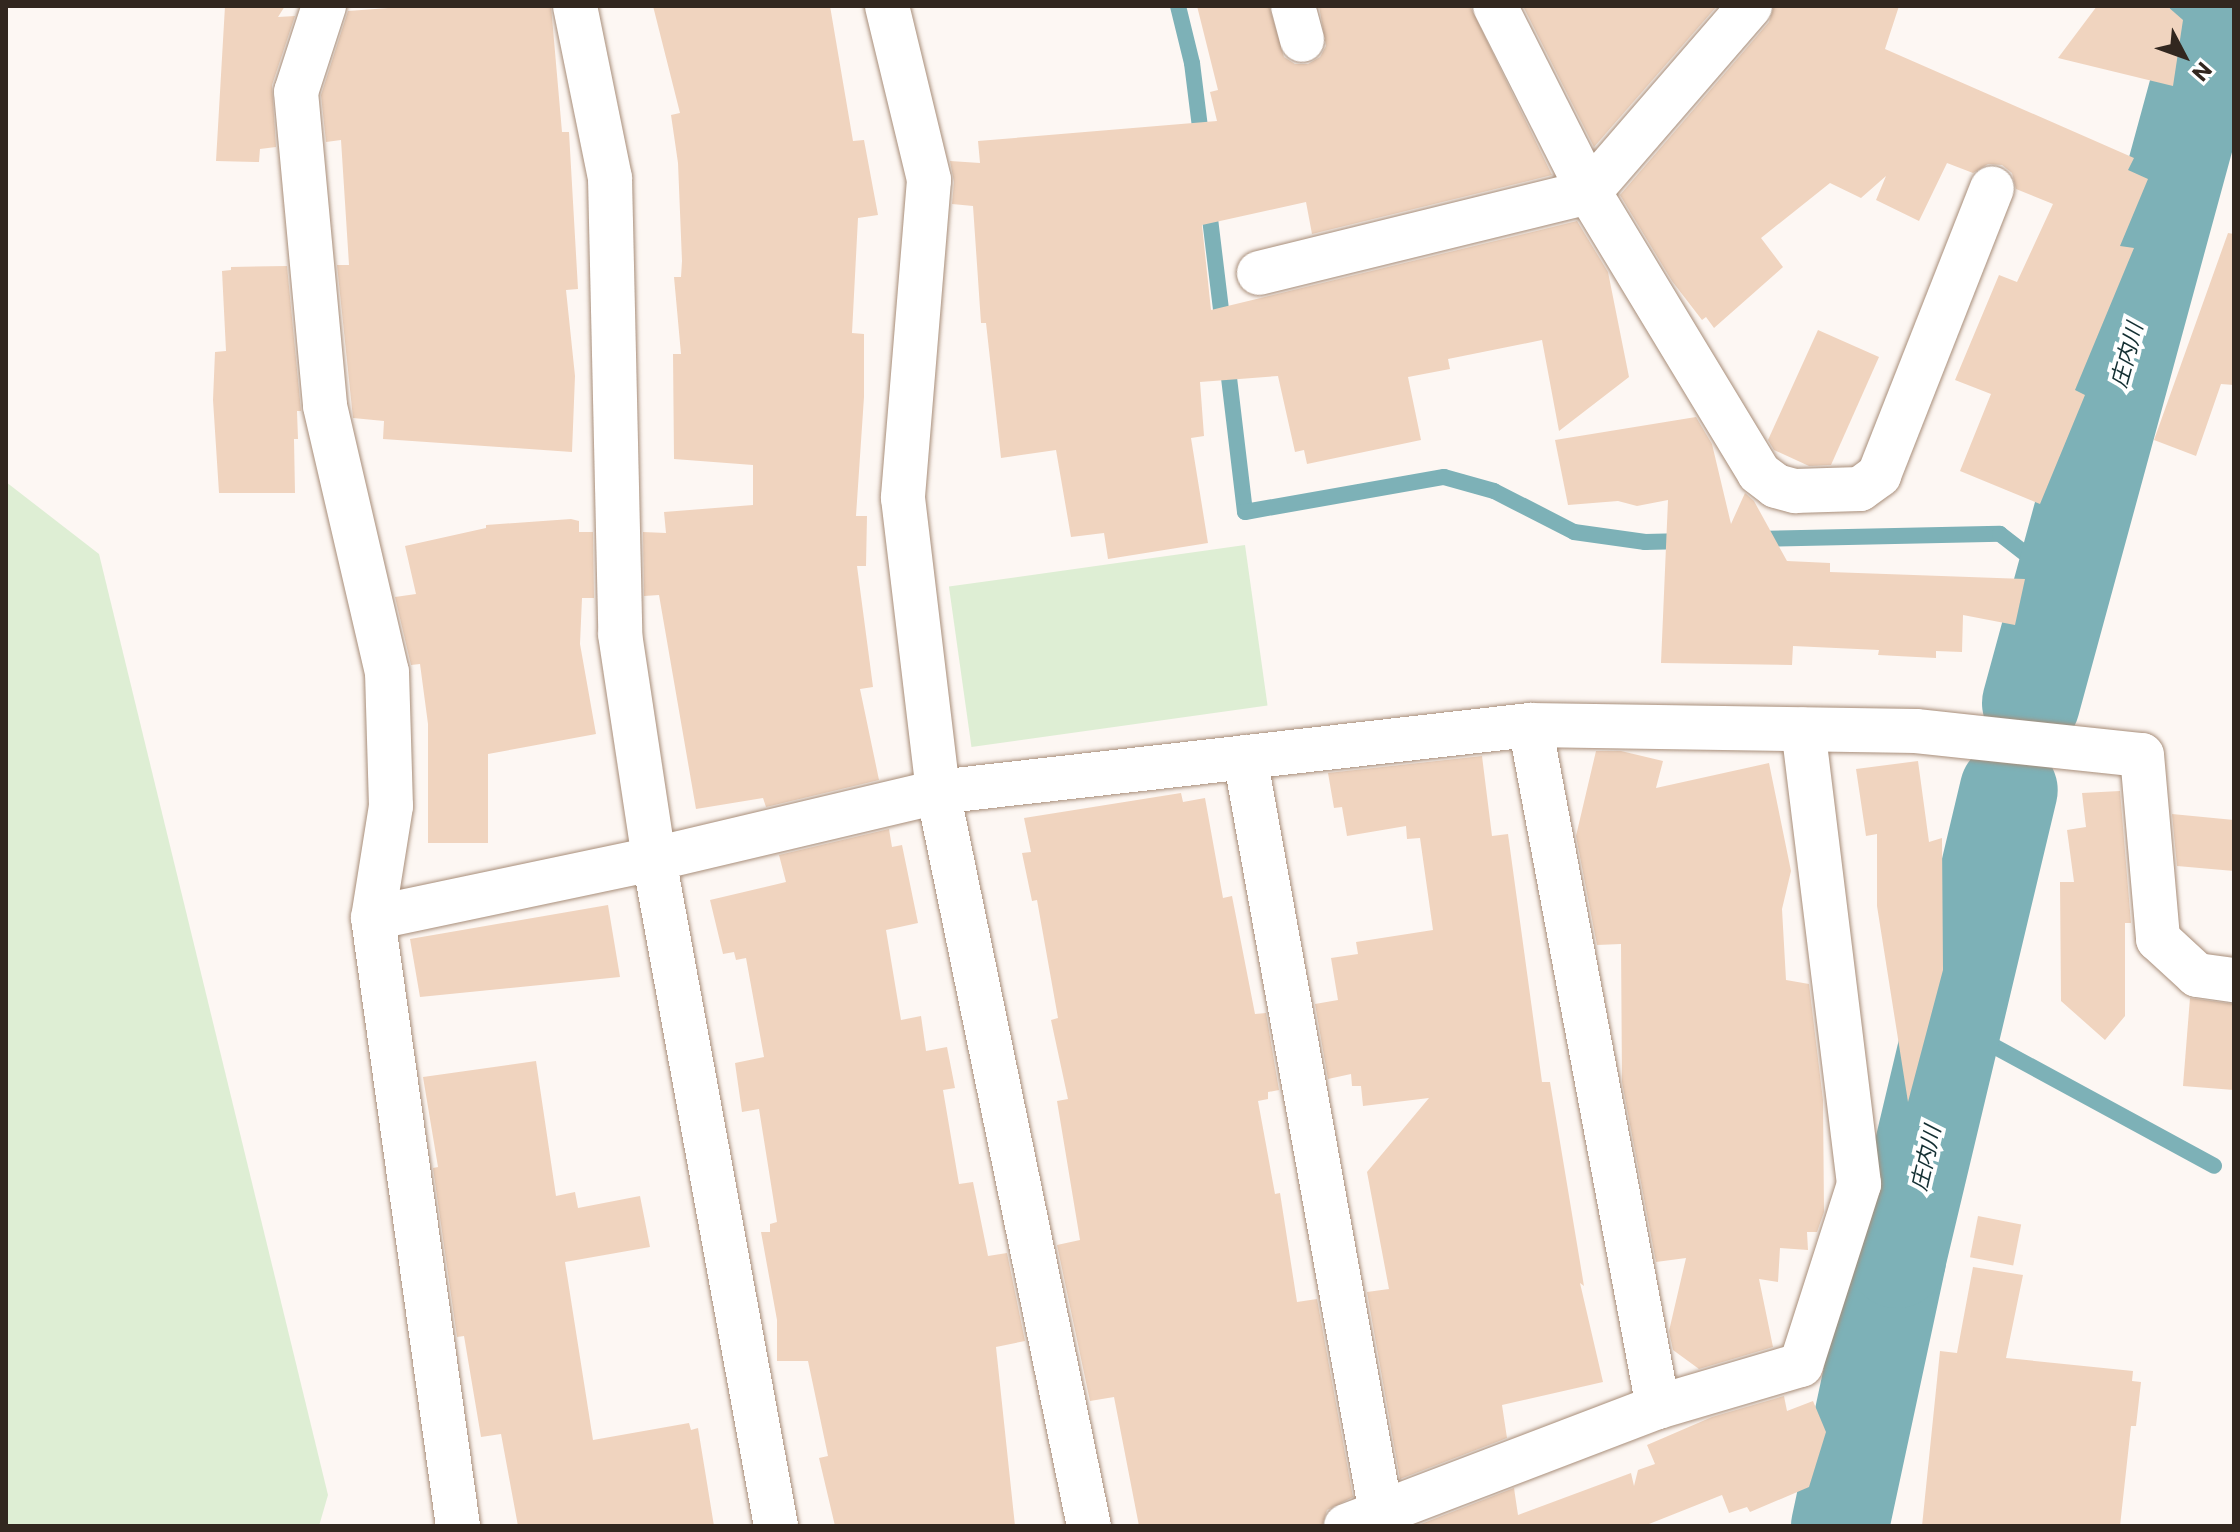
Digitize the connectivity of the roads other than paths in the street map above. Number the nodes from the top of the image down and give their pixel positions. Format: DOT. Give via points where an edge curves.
graph roads {
  1 [pos="324,6"];
  2 [pos="575,6"];
  3 [pos="887,6"];
  4 [pos="1495,6"];
  5 [pos="1750,6"];
  6 [pos="1992,188"];
  7 [pos="1589,192"];
  8 [pos="1259,273"];
  9 [pos="1530,725"];
  10 [pos="1803,729"];
  11 [pos="1245,757"];
  12 [pos="938,792"];
  13 [pos="654,859"];
  14 [pos="373,918"];
  15 [pos="2234,980"];
  16 [pos="1658,1407"];
  17 [pos="1363,1520"];
  18 [pos="458,1526"];
  19 [pos="776,1526"];
  20 [pos="1089,1526"];
  1 -- 14 [label="street" via="296,92 325,406 387,672 391,806"];
  2 -- 13 [label="street" via="610,178 620,634"];
  3 -- 12 [label="street" via="929,180 903,498"];
  4 -- 7 [label="street"];
  5 -- 7 [label="street"];
  6 -- 7 [label="street" via="1879,475 1860,489 1795,491 1776,486 1759,473"];
  7 -- 8 [label="street"];
  9 -- 10 [label="street"];
  9 -- 11 [label="street"];
  9 -- 16 [label="street"];
  10 -- 15 [label="street" via="1916,731 2142,755 2158,939 2197,975"];
  10 -- 16 [label="street" via="1859,1184 1801,1365"];
  11 -- 12 [label="street"];
  11 -- 17 [label="street"];
  12 -- 13 [label="street"];
  12 -- 20 [label="street"];
  13 -- 14 [label="street"];
  13 -- 19 [label="street"];
  14 -- 18 [label="street"];
  16 -- 17 [label="street"];
}
